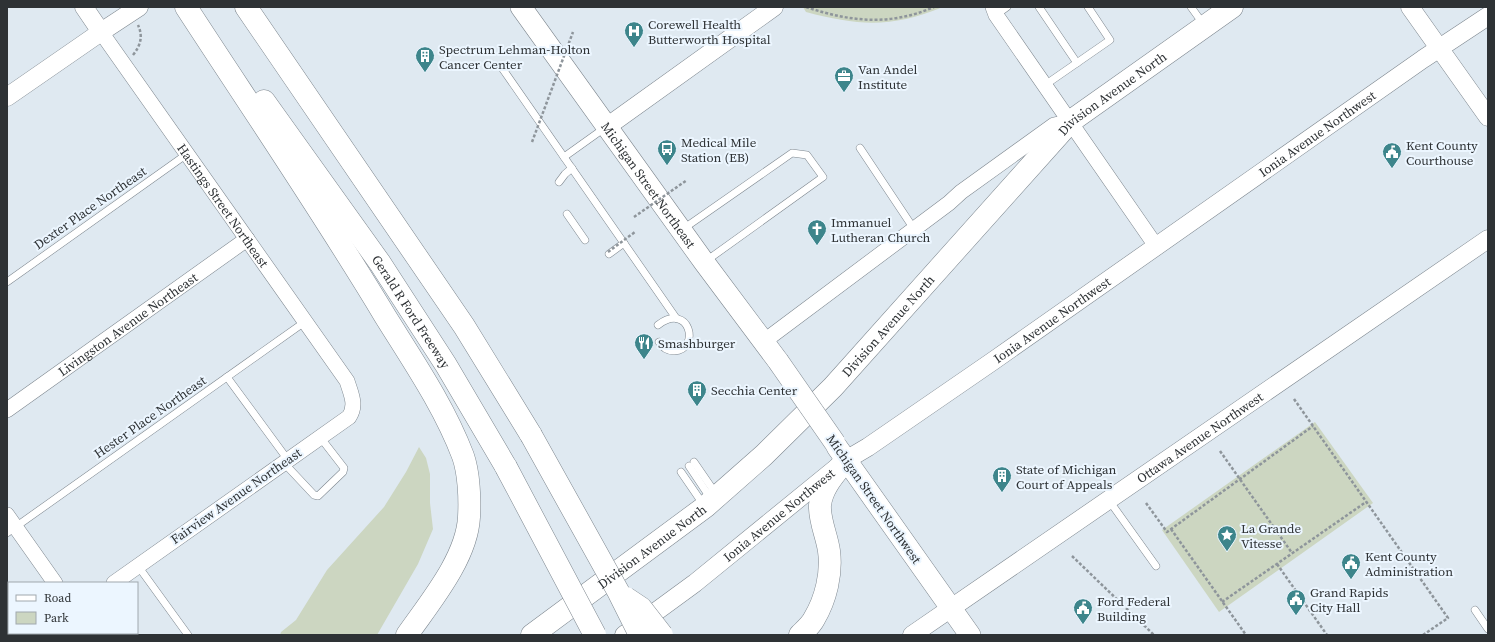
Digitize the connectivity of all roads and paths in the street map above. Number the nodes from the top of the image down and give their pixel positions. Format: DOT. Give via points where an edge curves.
graph roads {
  1 [pos="84,7"];
  2 [pos="186,7"];
  3 [pos="197,7"];
  4 [pos="246,7"];
  5 [pos="521,7"];
  6 [pos="774,7"];
  7 [pos="806,7"];
  8 [pos="934,7"];
  9 [pos="1039,7"];
  10 [pos="1088,7"];
  11 [pos="1191,7"];
  12 [pos="1232,7"];
  13 [pos="1410,7"];
  14 [pos="999,10"];
  15 [pos="138,14"];
  16 [pos="1488,16"];
  17 [pos="1205,26"];
  18 [pos="101,32"];
  19 [pos="573,32"];
  20 [pos="1439,48"];
  21 [pos="132,55"];
  22 [pos="1077,63"];
  23 [pos="502,68"];
  24 [pos="1045,85"];
  25 [pos="7,97"];
  26 [pos="1488,117"];
  27 [pos="1071,122"];
  28 [pos="608,126"];
  29 [pos="532,142"];
  30 [pos="860,148"];
  31 [pos="187,154"];
  32 [pos="564,157"];
  33 [pos="572,168"];
  34 [pos="688,180"];
  35 [pos="559,182"];
  36 [pos="567,214"];
  37 [pos="634,217"];
  38 [pos="914,229"];
  39 [pos="681,230"];
  40 [pos="635,232"];
  41 [pos="247,239"];
  42 [pos="1488,239"];
  43 [pos="584,240"];
  44 [pos="624,243"];
  45 [pos="1156,246"];
  46 [pos="608,253"];
  47 [pos="704,262"];
  48 [pos="7,282"];
  49 [pos="676,318"];
  50 [pos="306,321"];
  51 [pos="658,325"];
  52 [pos="659,342"];
  53 [pos="763,342"];
  54 [pos="778,362"];
  55 [pos="227,377"];
  56 [pos="1294,399"];
  57 [pos="353,406"];
  58 [pos="7,410"];
  59 [pos="1313,426"];
  60 [pos="320,437"];
  61 [pos="1220,451"];
  62 [pos="840,452"];
  63 [pos="286,462"];
  64 [pos="691,464"];
  65 [pos="681,472"];
  66 [pos="1240,479"];
  67 [pos="1108,499"];
  68 [pos="712,502"];
  69 [pos="1366,502"];
  70 [pos="1146,503"];
  71 [pos="10,525"];
  72 [pos="1171,528"];
  73 [pos="1292,553"];
  74 [pos="1072,556"];
  75 [pos="1277,564"];
  76 [pos="138,565"];
  77 [pos="1156,566"];
  78 [pos="54,582"];
  79 [pos="115,582"];
  80 [pos="619,593"];
  81 [pos="1222,602"];
  82 [pos="950,607"];
  83 [pos="1475,610"];
  84 [pos="1488,629"];
  85 [pos="188,635"];
  86 [pos="407,635"];
  87 [pos="532,635"];
  88 [pos="595,635"];
  89 [pos="624,635"];
  90 [pos="640,635"];
  91 [pos="662,635"];
  92 [pos="800,635"];
  93 [pos="912,635"];
  94 [pos="970,635"];
  95 [pos="1154,635"];
  96 [pos="1246,635"];
  97 [pos="1327,635"];
  98 [pos="1423,635"];
  1 -- 18 [label="street, Hastings Street Northeast"];
  2 -- 86 [label="main road" via="368,286 440,406 463,457 468,487 469,519 464,540 455,563"];
  3 -- 88 [label="main road, Gerald R Ford Freeway, bridge" via="380,263 446,366 506,467"];
  4 -- 80 [label="main road, bridge" via="464,326 530,435"];
  5 -- 28 [label="main road, Michigan Street Northeast"];
  6 -- 28 [label="street"];
  7 -- 8 [label="path" via="844,18 884,20"];
  9 -- 22 [label="lane"];
  10 -- 22 [label="lane" via="1110,40"];
  11 -- 17 [label="lane"];
  12 -- 17 [label="main road, Division Avenue North"];
  13 -- 20 [label="street"];
  14 -- 24 [label="street"];
  15 -- 18 [label="street"];
  15 -- 21 [label="path" via="141,42"];
  16 -- 20 [label="street, Ionia Avenue Northwest"];
  17 -- 27 [label="main road, Division Avenue North"];
  18 -- 25 [label="street"];
  18 -- 31 [label="street, Hastings Street Northeast"];
  19 -- 29 [label="path, bridge"];
  20 -- 26 [label="street"];
  20 -- 45 [label="street, Ionia Avenue Northwest"];
  22 -- 24 [label="lane"];
  23 -- 32 [label="lane"];
  24 -- 27 [label="street"];
  27 -- 38 [label="street" via="1054,125"];
  27 -- 45 [label="street"];
  27 -- 68 [label="main road, Division Avenue North" via="833,387"];
  28 -- 32 [label="lane"];
  28 -- 39 [label="main road, Michigan Street Northeast"];
  30 -- 38 [label="lane"];
  31 -- 41 [label="street, Hastings Street Northeast"];
  31 -- 48 [label="lane, Dexter Place Northeast"];
  32 -- 33 [label="lane"];
  33 -- 35 [label="lane"];
  33 -- 44 [label="lane"];
  34 -- 37 [label="path, bridge"];
  36 -- 43 [label="lane"];
  38 -- 53 [label="street"];
  39 -- 47 [label="main road, Michigan Street Northeast"];
  39 -- 47 [label="lane" via="792,153 807,155 823,177"];
  40 -- 46 [label="path, bridge"];
  41 -- 50 [label="street, Hastings Street Northeast"];
  41 -- 58 [label="street, Livingston Avenue Northeast"];
  42 -- 67 [label="street, Ottawa Avenue Northwest"];
  44 -- 46 [label="lane"];
  44 -- 49 [label="lane"];
  45 -- 62 [label="street, Ionia Avenue Northwest" via="868,447"];
  47 -- 53 [label="main road, Michigan Street Northeast"];
  49 -- 51 [label="lane" via="669,318"];
  49 -- 52 [label="lane" via="688,326 688,342 675,351 665,349"];
  50 -- 55 [label="lane, Hester Place Northeast"];
  50 -- 57 [label="street, Hastings Street Northeast" via="347,382"];
  53 -- 54 [label="main road, Michigan Street Northeast"];
  54 -- 62 [label="main road, Michigan Street Northwest, bridge"];
  55 -- 63 [label="lane"];
  55 -- 71 [label="lane, Hester Place Northeast"];
  56 -- 59 [label="path"];
  57 -- 60 [label="street, Fairview Avenue Northeast" via="349,417"];
  59 -- 66 [label="path"];
  59 -- 69 [label="path"];
  60 -- 63 [label="street, Fairview Avenue Northeast"];
  60 -- 63 [label="lane" via="344,468 318,496 314,495"];
  61 -- 66 [label="path"];
  62 -- 82 [label="main road, Michigan Street Northwest"];
  62 -- 89 [label="street, Ionia Avenue Northwest" via="826,476 785,511 695,583"];
  62 -- 92 [label="main road" via="820,506 829,550 829,580 814,619"];
  63 -- 76 [label="street, Fairview Avenue Northeast"];
  64 -- 68 [label="lane"];
  65 -- 68 [label="lane"];
  66 -- 72 [label="path"];
  66 -- 73 [label="path"];
  67 -- 77 [label="lane"];
  67 -- 82 [label="street, Ottawa Avenue Northwest"];
  68 -- 87 [label="main road, Division Avenue North"];
  69 -- 73 [label="path"];
  69 -- 98 [label="path" via="1448,618"];
  70 -- 72 [label="path" via="1167,532"];
  71 -- 78 [label="street"];
  72 -- 81 [label="path"];
  73 -- 75 [label="path"];
  74 -- 95 [label="path"];
  75 -- 81 [label="path"];
  75 -- 97 [label="path"];
  76 -- 79 [label="street, Fairview Avenue Northeast"];
  76 -- 85 [label="lane"];
  80 -- 90 [label="main road, bridge"];
  80 -- 91 [label="main road, bridge" via="641,608"];
  81 -- 96 [label="path"];
  82 -- 93 [label="street, Ottawa Avenue Northwest"];
  82 -- 94 [label="main road, Michigan Street Northwest"];
  83 -- 84 [label="lane"];
}
